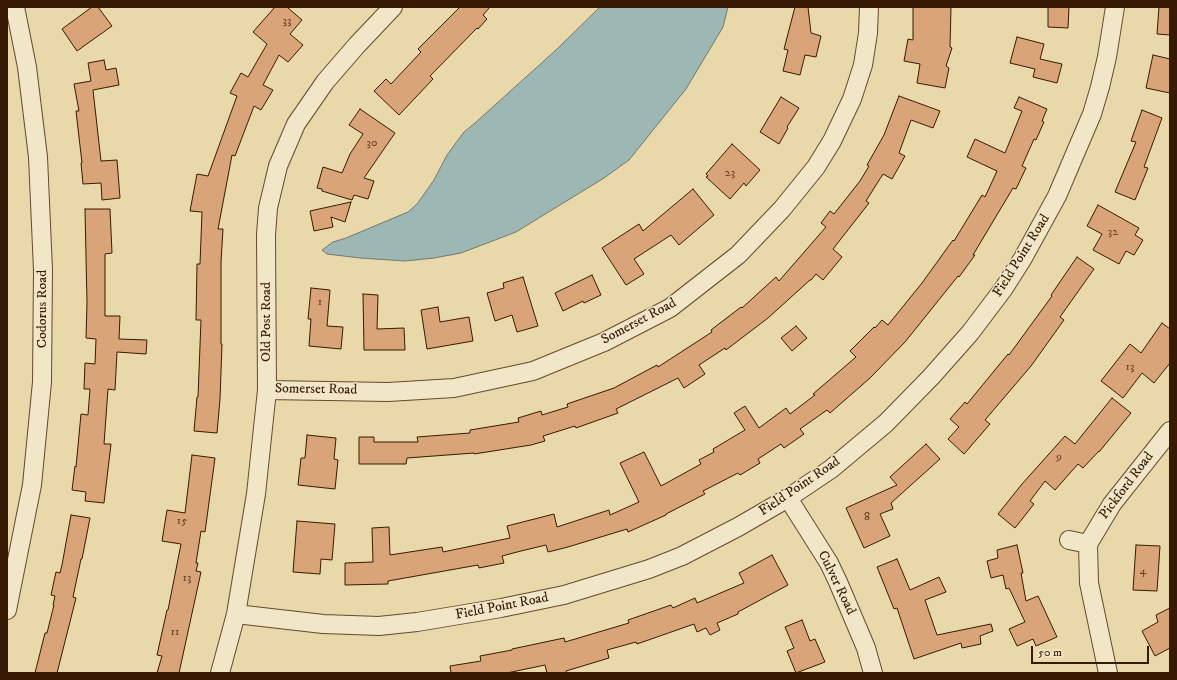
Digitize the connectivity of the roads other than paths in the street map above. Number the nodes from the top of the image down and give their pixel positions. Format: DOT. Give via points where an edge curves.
graph roads {
  1 [pos="15,7"];
  2 [pos="393,7"];
  3 [pos="869,7"];
  4 [pos="1115,7"];
  5 [pos="267,390"];
  6 [pos="1170,431"];
  7 [pos="788,498"];
  8 [pos="1069,540"];
  9 [pos="1088,544"];
  10 [pos="7,610"];
  11 [pos="236,614"];
  12 [pos="220,673"];
  13 [pos="873,673"];
  14 [pos="1108,673"];
  1 -- 10 [label="street, Codorus Road" via="27,67 38,157 43,270 42,382 32,485"];
  2 -- 5 [label="street, Old Post Road" via="325,82 296,124 278,166 268,208 266,236"];
  3 -- 5 [label="street, Somerset Road" via="864,58 852,99 816,167 782,209 738,255 670,308 604,342 533,371 454,388 388,392"];
  4 -- 7 [label="street, Field Point Road" via="1100,87 1085,133 1050,210 1005,286 962,343 912,398 831,469"];
  5 -- 11 [label="street, Old Post Road" via="256,494"];
  6 -- 9 [label="street, Pickford Road" via="1112,504"];
  7 -- 11 [label="street, Field Point Road" via="682,556 564,595 501,608 379,626 324,624"];
  7 -- 13 [label="street, Culver Road" via="838,582 866,648"];
  8 -- 9 [label="street"];
  9 -- 14 [label="street" via="1089,583"];
  11 -- 12 [label="street, Old Post Road"];
}
